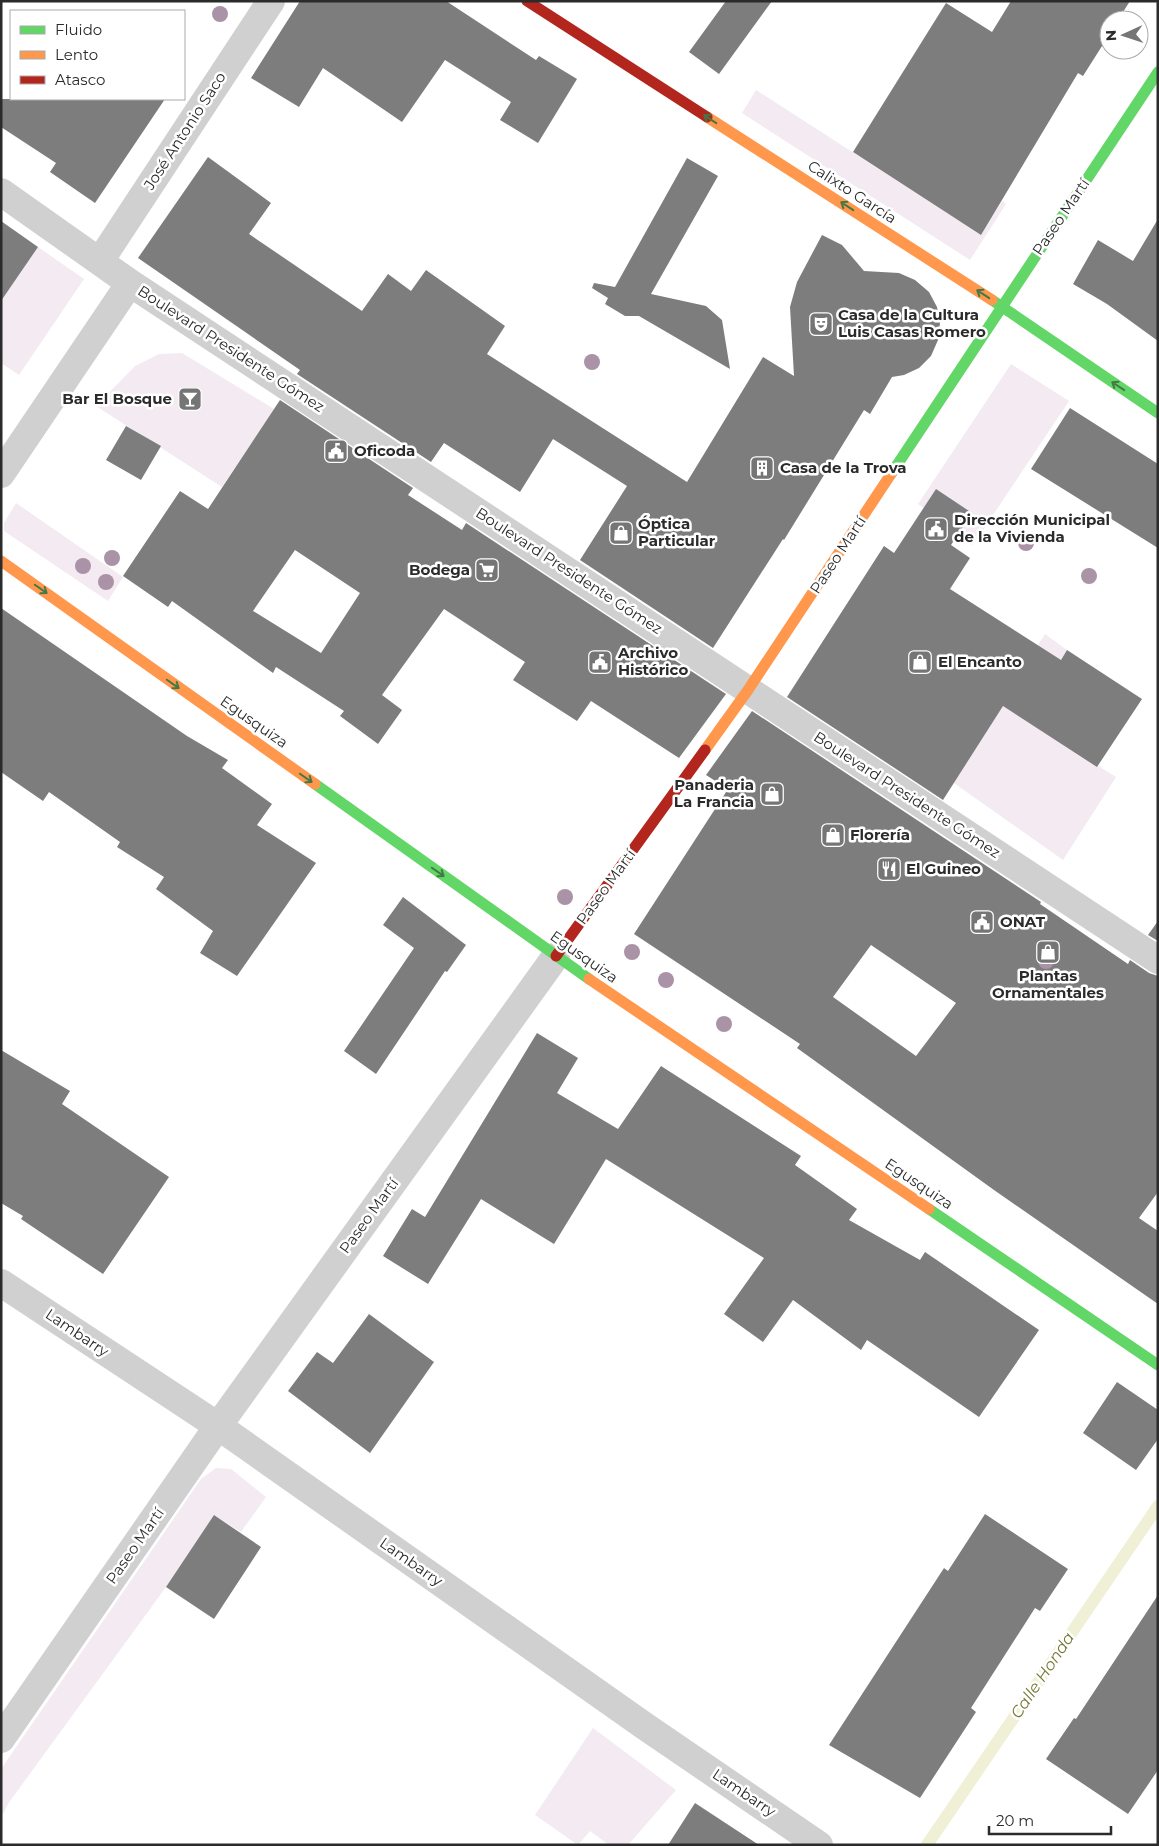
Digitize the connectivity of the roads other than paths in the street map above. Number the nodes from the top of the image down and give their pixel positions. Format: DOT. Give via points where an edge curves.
graph roads {
  1 [pos="271,1"];
  2 [pos="527,1"];
  3 [pos="1158,72"];
  4 [pos="1,192"];
  5 [pos="100,261"];
  6 [pos="130,283"];
  7 [pos="1002,306"];
  8 [pos="1158,413"];
  9 [pos="1,474"];
  10 [pos="1,561"];
  11 [pos="748,690"];
  12 [pos="556,956"];
  13 [pos="1158,960"];
  14 [pos="1,1283"];
  15 [pos="1158,1365"];
  16 [pos="218,1426"];
  17 [pos="1,1739"];
  18 [pos="819,1845"];
  1 -- 5 [label="street, José Antonio Saco"];
  7 -- 2 [label="main road, Calixto García, one-way"];
  3 -- 7 [label="main road, Paseo Martí"];
  4 -- 5 [label="street, Boulevard Presidente Gómez"];
  5 -- 6 [label="street, Boulevard Presidente Gómez"];
  6 -- 9 [label="street"];
  6 -- 11 [label="street, Boulevard Presidente Gómez"];
  8 -- 7 [label="main road, Calixto García, one-way"];
  7 -- 11 [label="main road, Paseo Martí"];
  10 -- 12 [label="main road, Egusquiza, one-way"];
  11 -- 12 [label="main road, Paseo Martí"];
  11 -- 13 [label="street, Boulevard Presidente Gómez"];
  12 -- 15 [label="main road, Egusquiza"];
  12 -- 16 [label="street, Paseo Martí"];
  14 -- 16 [label="street, Lambarry"];
  16 -- 17 [label="street, Paseo Martí"];
  16 -- 18 [label="street, Lambarry"];
}
